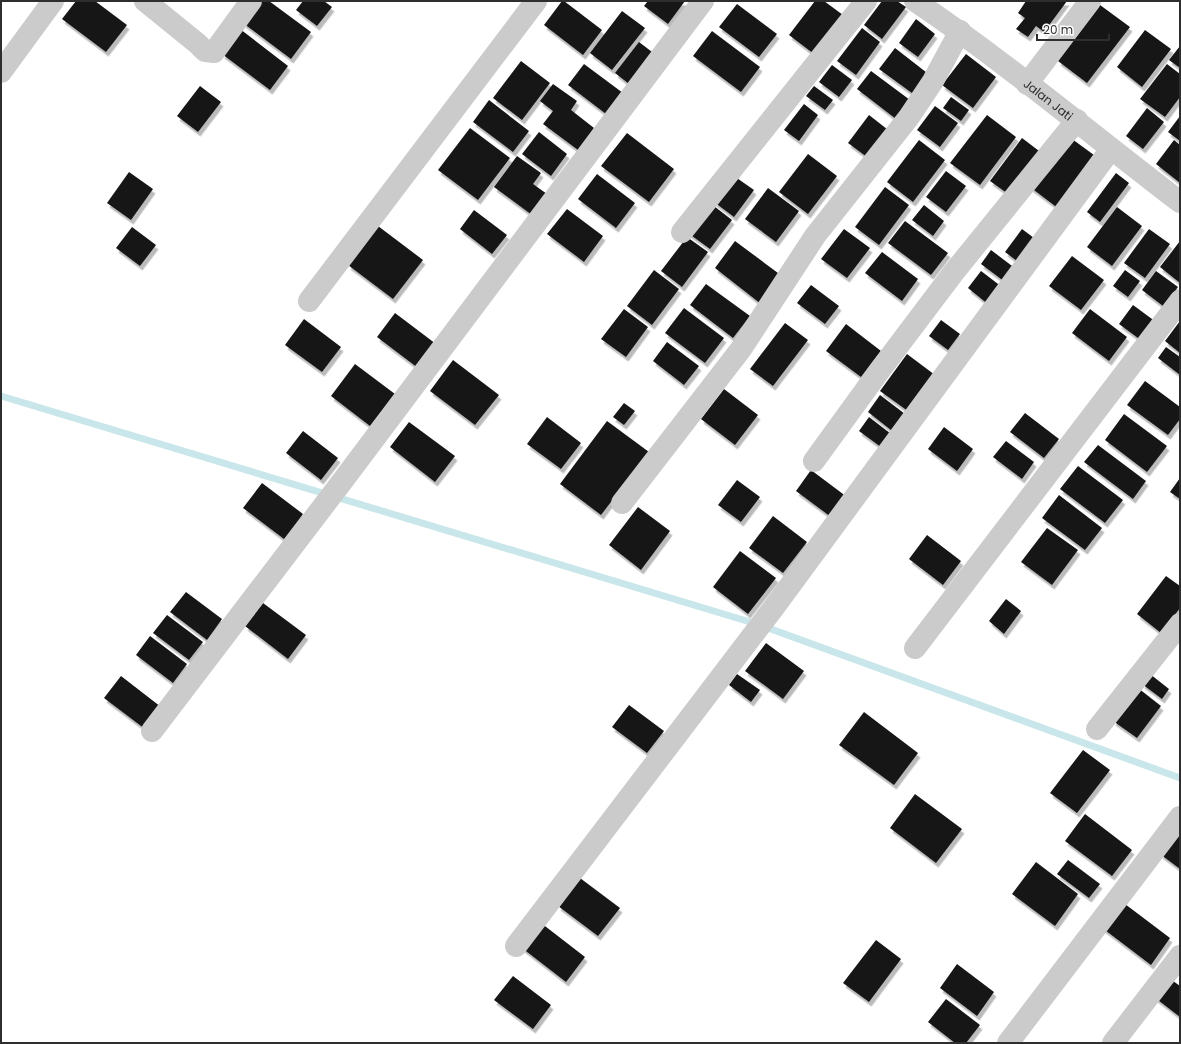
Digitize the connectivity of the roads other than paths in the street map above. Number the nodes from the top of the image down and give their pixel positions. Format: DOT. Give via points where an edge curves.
graph roads {
  1 [pos="53,1"];
  2 [pos="146,1"];
  3 [pos="251,1"];
  4 [pos="536,1"];
  5 [pos="704,1"];
  6 [pos="866,1"];
  7 [pos="915,1"];
  8 [pos="1090,1"];
  9 [pos="960,32"];
  10 [pos="1,72"];
  11 [pos="1027,84"];
  12 [pos="1076,120"];
  13 [pos="1111,149"];
  14 [pos="1180,202"];
  15 [pos="682,232"];
  16 [pos="309,301"];
  17 [pos="1180,301"];
  18 [pos="814,460"];
  19 [pos="622,503"];
  20 [pos="1180,624"];
  21 [pos="915,648"];
  22 [pos="1096,729"];
  23 [pos="152,731"];
  24 [pos="1180,817"];
  25 [pos="516,946"];
  26 [pos="1180,956"];
  27 [pos="1008,1043"];
  28 [pos="1113,1043"];
  1 -- 10 [label="street"];
  2 -- 3 [label="street" via="205,51 214,52"];
  4 -- 16 [label="street"];
  5 -- 23 [label="street"];
  6 -- 15 [label="street"];
  7 -- 9 [label="street, Jalan Jati"];
  8 -- 11 [label="street"];
  9 -- 11 [label="street, Jalan Jati"];
  9 -- 19 [label="street" via="933,81 909,117 815,236 741,349"];
  11 -- 12 [label="street, Jalan Jati"];
  12 -- 13 [label="street, Jalan Jati"];
  12 -- 18 [label="street" via="954,272"];
  13 -- 14 [label="street, Jalan Jati"];
  13 -- 25 [label="street" via="775,606"];
  17 -- 21 [label="street"];
  20 -- 22 [label="street"];
  24 -- 27 [label="street"];
  26 -- 28 [label="street"];
}
